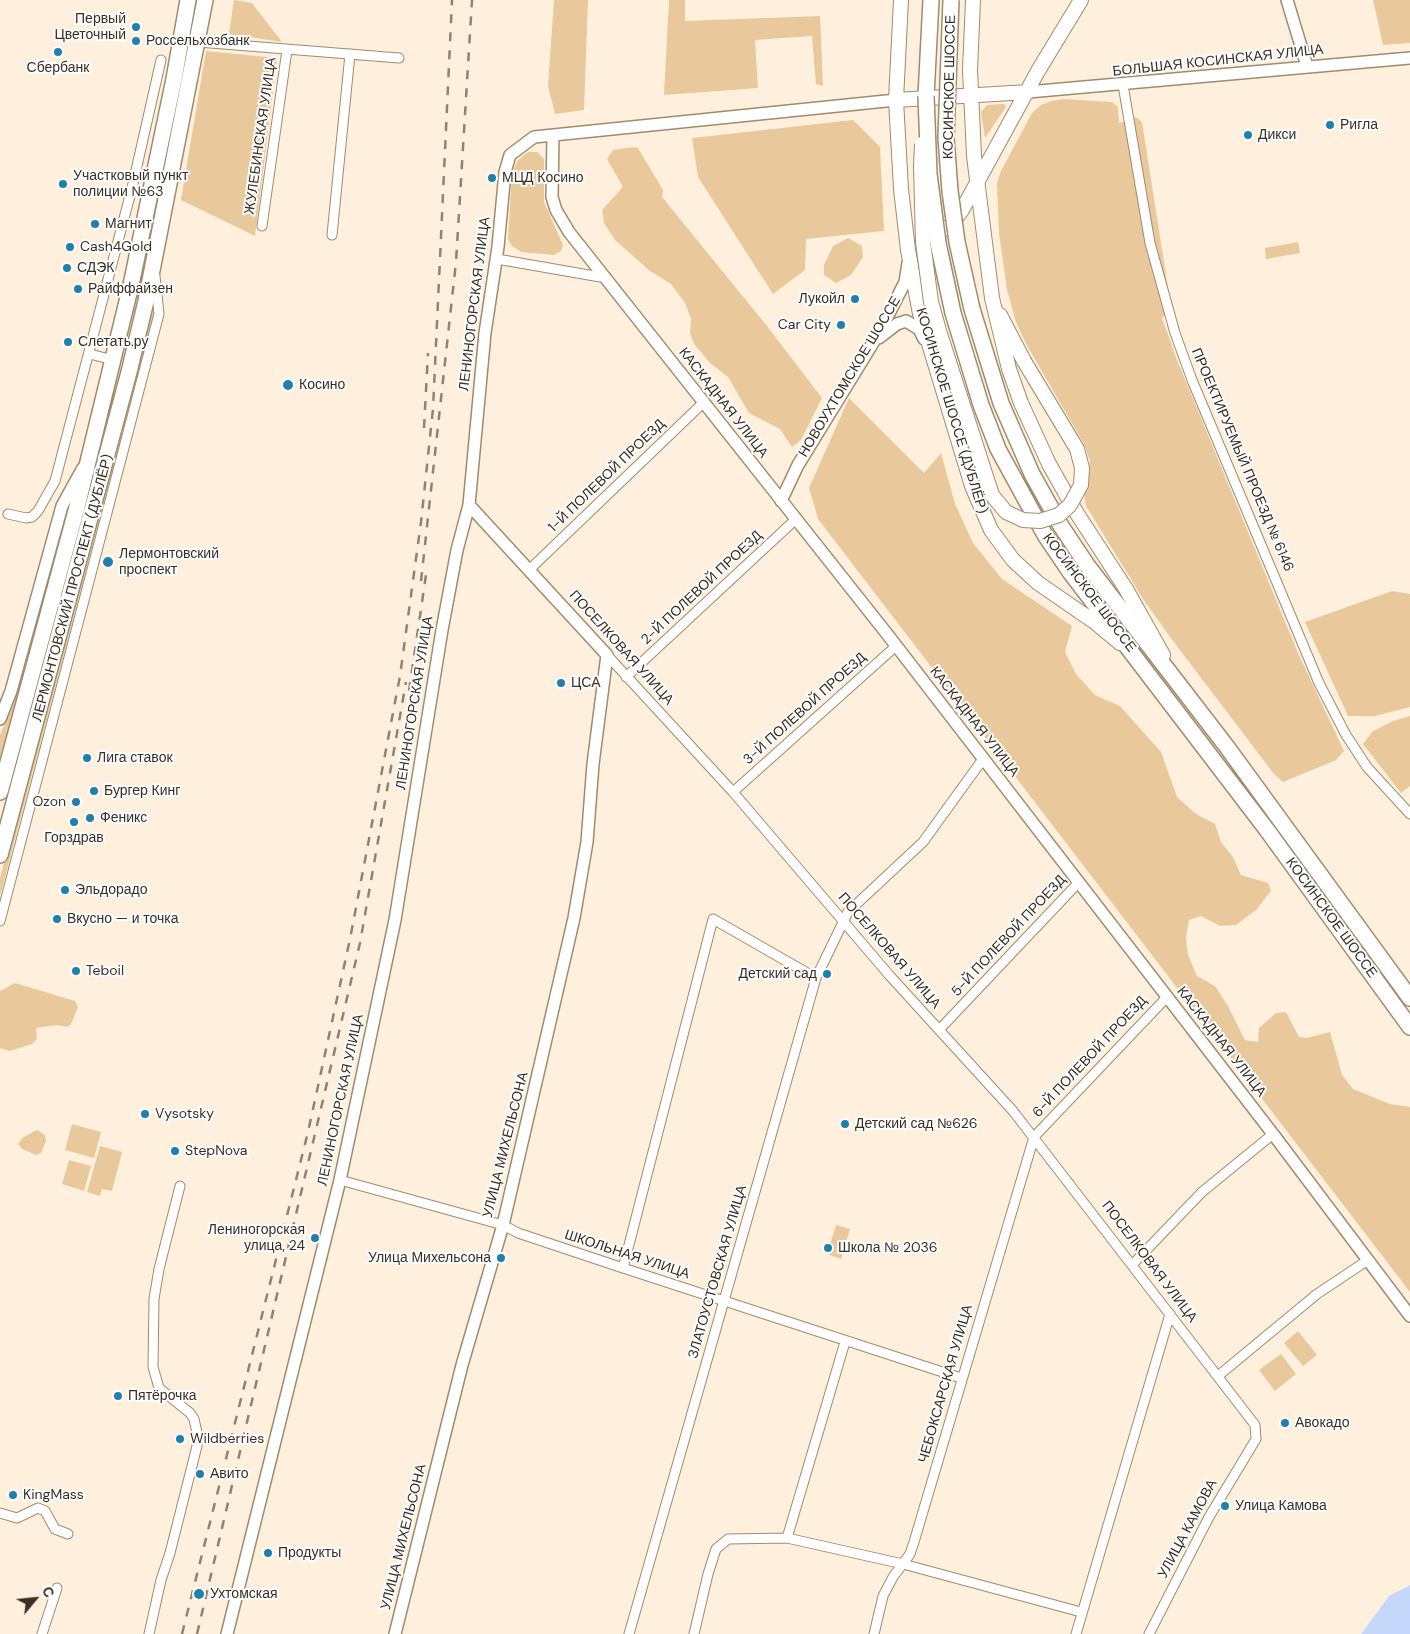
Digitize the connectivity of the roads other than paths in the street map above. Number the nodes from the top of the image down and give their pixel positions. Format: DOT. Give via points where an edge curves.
graph roads {
  1 [pos="188,0"];
  2 [pos="205,0"];
  3 [pos="901,0"];
  4 [pos="931,0"];
  5 [pos="951,0"];
  6 [pos="973,0"];
  7 [pos="1081,0"];
  8 [pos="1287,0"];
  9 [pos="198,42"];
  10 [pos="287,50"];
  11 [pos="350,54"];
  12 [pos="399,58"];
  13 [pos="1410,58"];
  14 [pos="161,60"];
  15 [pos="1307,66"];
  16 [pos="1122,85"];
  17 [pos="1028,92"];
  18 [pos="926,96"];
  19 [pos="970,97"];
  20 [pos="896,100"];
  21 [pos="553,134"];
  22 [pos="977,184"];
  23 [pos="903,205"];
  24 [pos="262,226"];
  25 [pos="332,235"];
  26 [pos="908,250"];
  27 [pos="497,259"];
  28 [pos="154,261"];
  29 [pos="606,278"];
  30 [pos="128,296"];
  31 [pos="992,296"];
  32 [pos="146,301"];
  33 [pos="159,314"];
  34 [pos="872,344"];
  35 [pos="929,350"];
  36 [pos="90,354"];
  37 [pos="113,360"];
  38 [pos="703,403"];
  39 [pos="88,458"];
  40 [pos="781,500"];
  41 [pos="469,505"];
  42 [pos="8,514"];
  43 [pos="796,519"];
  44 [pos="530,569"];
  45 [pos="896,646"];
  46 [pos="607,655"];
  47 [pos="1141,663"];
  48 [pos="626,677"];
  49 [pos="1185,692"];
  50 [pos="0,719"];
  51 [pos="983,759"];
  52 [pos="0,792"];
  53 [pos="733,792"];
  54 [pos="1410,814"];
  55 [pos="0,855"];
  56 [pos="1079,882"];
  57 [pos="0,921"];
  58 [pos="843,921"];
  59 [pos="816,978"];
  60 [pos="1167,997"];
  61 [pos="1410,998"];
  62 [pos="1410,1027"];
  63 [pos="939,1030"];
  64 [pos="1273,1134"];
  65 [pos="1034,1137"];
  66 [pos="340,1180"];
  67 [pos="180,1186"];
  68 [pos="503,1226"];
  69 [pos="1368,1260"];
  70 [pos="1132,1265"];
  71 [pos="623,1268"];
  72 [pos="725,1301"];
  73 [pos="1170,1314"];
  74 [pos="1410,1316"];
  75 [pos="845,1342"];
  76 [pos="1218,1376"];
  77 [pos="961,1378"];
  78 [pos="1256,1439"];
  79 [pos="0,1513"];
  80 [pos="68,1534"];
  81 [pos="787,1538"];
  82 [pos="903,1564"];
  83 [pos="57,1588"];
  84 [pos="1081,1612"];
  85 [pos="42,1634"];
  86 [pos="149,1634"];
  87 [pos="227,1634"];
  88 [pos="396,1634"];
  89 [pos="630,1634"];
  90 [pos="694,1634"];
  91 [pos="874,1634"];
  92 [pos="1076,1634"];
  93 [pos="1149,1634"];
  1 -- 30 [label="main road"];
  2 -- 9 [label="main road"];
  3 -- 20 [label="main road, КОСИНСКОЕ ШОССЕ (ДУБЛЁР)"];
  4 -- 18 [label="main road, КОСИНСКОЕ ШОССЕ"];
  5 -- 49 [label="main road, КОСИНСКОЕ ШОССЕ, bridge" via="946,138 950,191 972,309 1001,403 1048,504 1087,565"];
  6 -- 19 [label="main road"];
  7 -- 17 [label="main road"];
  8 -- 15 [label="street"];
  9 -- 10 [label="street"];
  9 -- 28 [label="main road"];
  10 -- 11 [label="street"];
  10 -- 24 [label="street, ЖУЛЕБИНСКАЯ УЛИЦА"];
  11 -- 12 [label="street"];
  11 -- 25 [label="street"];
  13 -- 15 [label="street, БОЛЬШАЯ КОСИНСКАЯ УЛИЦА"];
  14 -- 36 [label="street"];
  15 -- 16 [label="street, БОЛЬШАЯ КОСИНСКАЯ УЛИЦА"];
  16 -- 17 [label="street, БОЛЬШАЯ КОСИНСКАЯ УЛИЦА"];
  16 -- 54 [label="street, ПРОЕКТИРУЕМЫЙ ПРОЕЗД № 6146" via="1152,251 1192,380 1319,683 1346,736 1367,767"];
  17 -- 19 [label="main road"];
  17 -- 22 [label="main road"];
  18 -- 31 [label="main road, bridge" via="921,166 923,242 936,320 992,495 1006,512 1023,520 1040,521 1059,515 1070,505 1081,486 1082,468 1077,449 1024,361"];
  18 -- 47 [label="main road, КОСИНСКОЕ ШОССЕ, bridge" via="929,174 938,243 953,313 981,405 1015,483 1045,535"];
  19 -- 20 [label="main road"];
  19 -- 22 [label="main road"];
  20 -- 21 [label="street, ЛЕНИНОГОРСКАЯ УЛИЦА"];
  20 -- 23 [label="main road, КОСИНСКОЕ ШОССЕ (ДУБЛЁР)"];
  21 -- 27 [label="street, ЛЕНИНОГОРСКАЯ УЛИЦА" via="534,137 510,156 505,172"];
  21 -- 29 [label="street, КАСКАДНАЯ УЛИЦА" via="552,192 556,210 569,232"];
  22 -- 23 [label="main road" via="950,226 936,233 924,232 912,221"];
  22 -- 31 [label="main road"];
  23 -- 26 [label="main road, КОСИНСКОЕ ШОССЕ (ДУБЛЁР)"];
  26 -- 34 [label="street, НОВОУХТОМСКОЕ ШОССЕ" via="905,282"];
  26 -- 35 [label="main road, КОСИНСКОЕ ШОССЕ (ДУБЛЁР)"];
  27 -- 29 [label="street"];
  27 -- 41 [label="street, ЛЕНИНОГОРСКАЯ УЛИЦА" via="485,333"];
  28 -- 32 [label="main road"];
  28 -- 33 [label="street, ЛЕРМОНТОВСКИЙ ПРОСПЕКТ (ДУБЛЁР)"];
  29 -- 38 [label="street, КАСКАДНАЯ УЛИЦА"];
  30 -- 32 [label="street"];
  30 -- 37 [label="main road"];
  31 -- 49 [label="main road" via="1009,369 1049,464"];
  32 -- 33 [label="street"];
  32 -- 55 [label="main road"];
  33 -- 57 [label="street, ЛЕРМОНТОВСКИЙ ПРОСПЕКТ (ДУБЛЁР)"];
  34 -- 35 [label="street" via="896,324 906,321 919,329"];
  34 -- 40 [label="street, НОВОУХТОМСКОЕ ШОССЕ" via="798,464"];
  35 -- 47 [label="main road, КОСИНСКОЕ ШОССЕ (ДУБЛЁР)" via="976,499 1001,545 1032,578 1096,623"];
  36 -- 37 [label="street"];
  36 -- 42 [label="street" via="52,488 32,517"];
  37 -- 39 [label="main road"];
  38 -- 40 [label="street, КАСКАДНАЯ УЛИЦА"];
  38 -- 44 [label="street, 1-Й ПОЛЕВОЙ ПРОЕЗД"];
  39 -- 50 [label="street, ЛЕРМОНТОВСКИЙ ПРОСПЕКТ (ДУБЛЁР)" via="62,506 11,691"];
  39 -- 52 [label="main road"];
  40 -- 43 [label="street, КАСКАДНАЯ УЛИЦА"];
  41 -- 44 [label="street, ПОСЕЛКОВАЯ УЛИЦА"];
  41 -- 66 [label="street, ЛЕНИНОГОРСКАЯ УЛИЦА" via="453,570 395,920"];
  43 -- 45 [label="street, КАСКАДНАЯ УЛИЦА"];
  43 -- 48 [label="street, 2-Й ПОЛЕВОЙ ПРОЕЗД"];
  44 -- 46 [label="street, ПОСЕЛКОВАЯ УЛИЦА"];
  45 -- 51 [label="street, КАСКАДНАЯ УЛИЦА"];
  45 -- 53 [label="street, 3-Й ПОЛЕВОЙ ПРОЕЗД"];
  46 -- 48 [label="street, ПОСЕЛКОВАЯ УЛИЦА"];
  46 -- 68 [label="street, УЛИЦА МИХЕЛЬСОНА" via="587,842 574,918"];
  47 -- 62 [label="main road, КОСИНСКОЕ ШОССЕ"];
  48 -- 53 [label="street, ПОСЕЛКОВАЯ УЛИЦА"];
  49 -- 61 [label="main road, КОСИНСКОЕ ШОССЕ"];
  51 -- 56 [label="street, КАСКАДНАЯ УЛИЦА"];
  51 -- 58 [label="street, ЗЛАТОУСТОВСКАЯ УЛИЦА" via="922,842 856,904"];
  53 -- 58 [label="street, ПОСЕЛКОВАЯ УЛИЦА"];
  56 -- 60 [label="street, КАСКАДНАЯ УЛИЦА"];
  56 -- 63 [label="street, 5-Й ПОЛЕВОЙ ПРОЕЗД"];
  58 -- 59 [label="street, ЗЛАТОУСТОВСКАЯ УЛИЦА"];
  58 -- 63 [label="street, ПОСЕЛКОВАЯ УЛИЦА"];
  59 -- 71 [label="street" via="713,919"];
  59 -- 72 [label="street, ЗЛАТОУСТОВСКАЯ УЛИЦА"];
  60 -- 64 [label="street, КАСКАДНАЯ УЛИЦА"];
  60 -- 65 [label="street, 6-Й ПОЛЕВОЙ ПРОЕЗД"];
  63 -- 65 [label="street, ПОСЕЛКОВАЯ УЛИЦА" via="979,1071"];
  64 -- 69 [label="street, КАСКАДНАЯ УЛИЦА"];
  64 -- 70 [label="street" via="1208,1186"];
  65 -- 70 [label="street, ПОСЕЛКОВАЯ УЛИЦА"];
  65 -- 77 [label="street, ЧЕБОКСАРСКАЯ УЛИЦА"];
  66 -- 68 [label="street, ШКОЛЬНАЯ УЛИЦА"];
  66 -- 87 [label="street, ЛЕНИНОГОРСКАЯ УЛИЦА"];
  67 -- 86 [label="street" via="154,1299 153,1367 162,1393 190,1413 196,1426 197,1446 160,1580"];
  68 -- 71 [label="street, ШКОЛЬНАЯ УЛИЦА"];
  68 -- 88 [label="street, УЛИЦА МИХЕЛЬСОНА" via="462,1365"];
  69 -- 74 [label="street, КАСКАДНАЯ УЛИЦА"];
  69 -- 76 [label="street" via="1317,1294"];
  70 -- 73 [label="street, ПОСЕЛКОВАЯ УЛИЦА"];
  71 -- 72 [label="street, ШКОЛЬНАЯ УЛИЦА"];
  72 -- 75 [label="street, ШКОЛЬНАЯ УЛИЦА"];
  72 -- 89 [label="street, ЗЛАТОУСТОВСКАЯ УЛИЦА"];
  73 -- 76 [label="street, ПОСЕЛКОВАЯ УЛИЦА"];
  73 -- 84 [label="street"];
  75 -- 77 [label="street, ШКОЛЬНАЯ УЛИЦА"];
  75 -- 81 [label="street"];
  76 -- 78 [label="street, ПОСЕЛКОВАЯ УЛИЦА" via="1255,1425"];
  77 -- 82 [label="street, ЧЕБОКСАРСКАЯ УЛИЦА" via="914,1542"];
  78 -- 93 [label="street, УЛИЦА КАМОВА" via="1209,1517"];
  79 -- 80 [label="street" via="17,1518 38,1508 45,1511 56,1529"];
  81 -- 82 [label="street"];
  81 -- 90 [label="street" via="728,1538 716,1549"];
  82 -- 84 [label="street"];
  82 -- 91 [label="street, ЧЕБОКСАРСКАЯ УЛИЦА" via="883,1596"];
  83 -- 85 [label="street"];
  84 -- 92 [label="street"];
}
